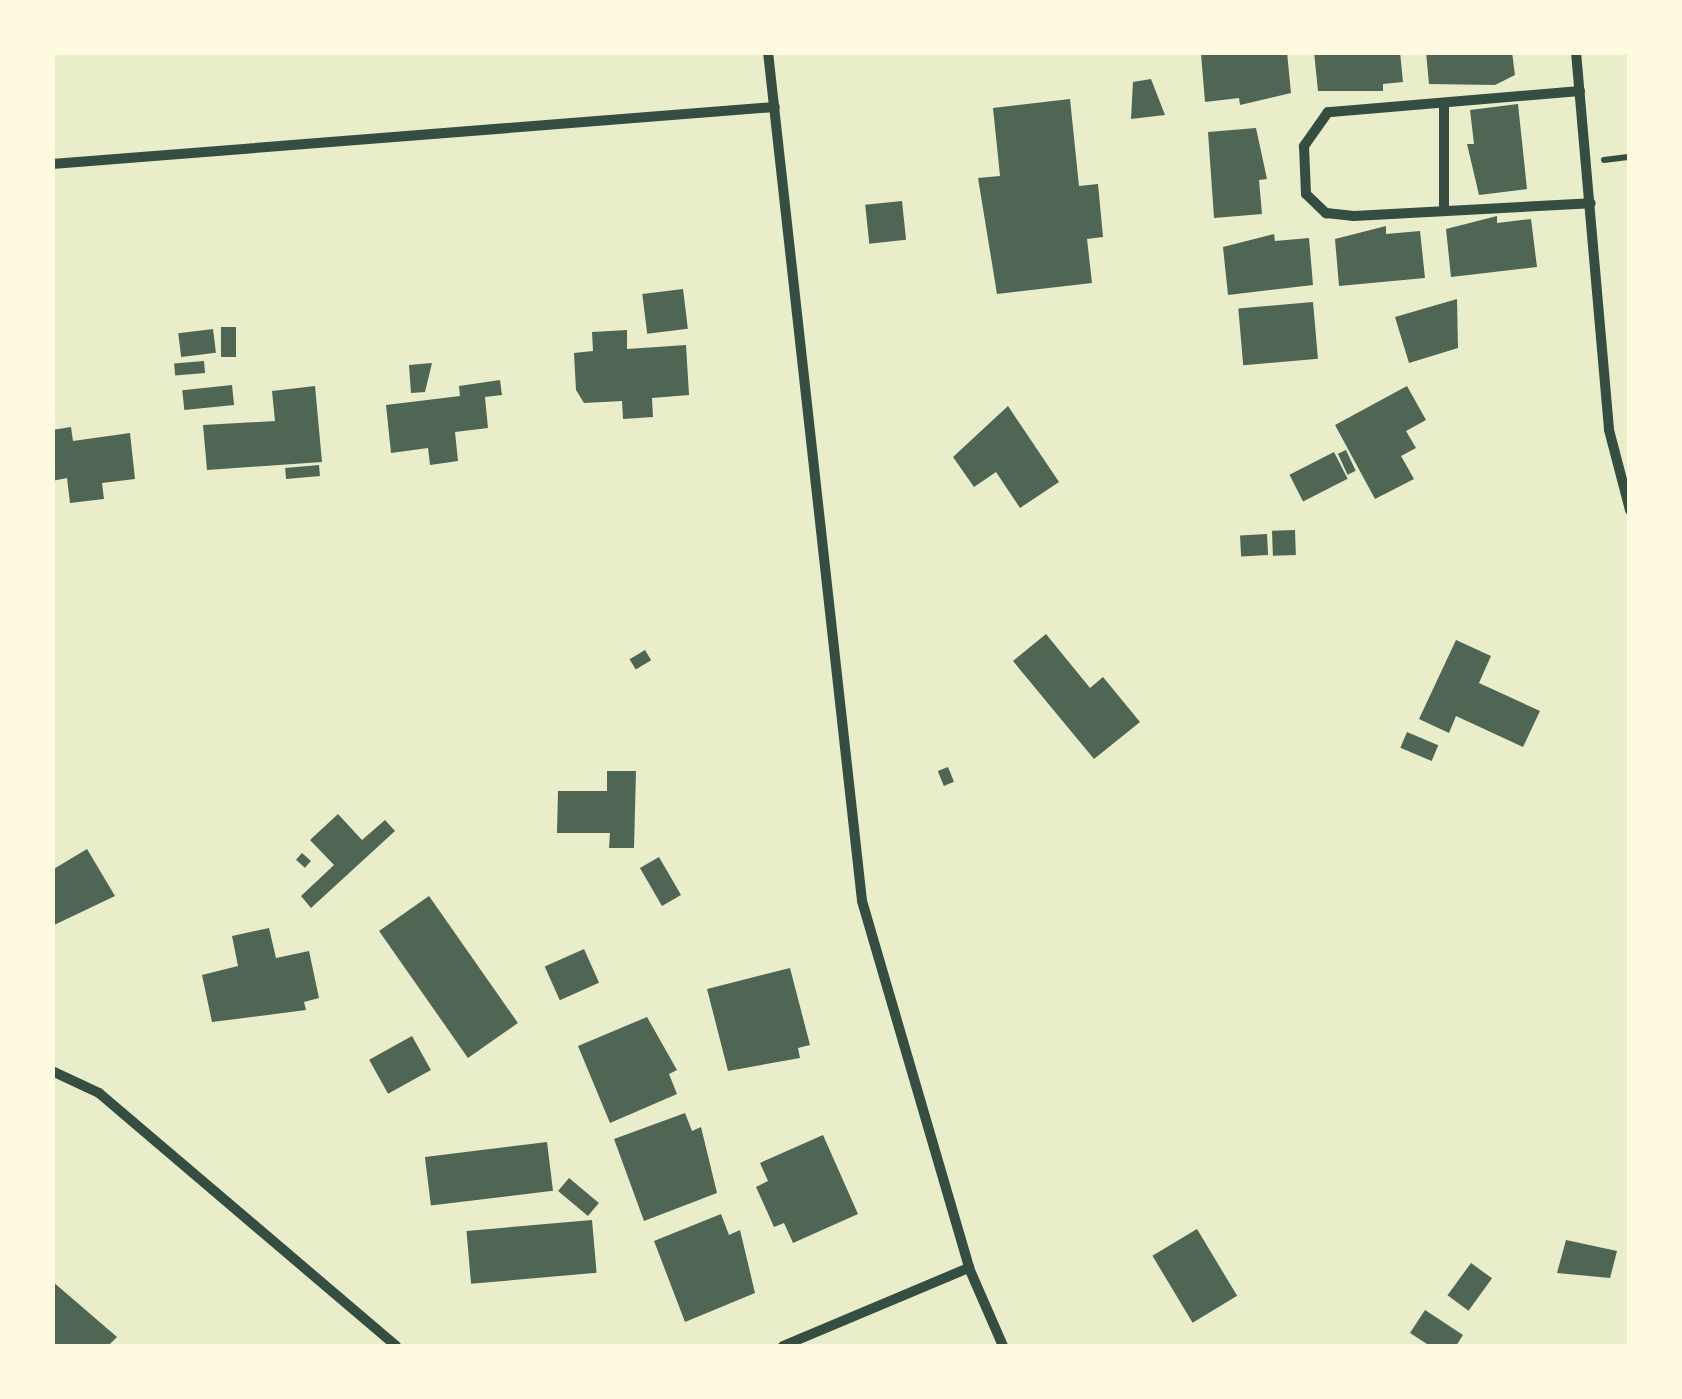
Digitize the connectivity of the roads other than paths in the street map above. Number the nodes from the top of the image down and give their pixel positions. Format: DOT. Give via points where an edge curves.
graph roads {
  1 [pos="768,52"];
  2 [pos="1576,52"];
  3 [pos="1580,92"];
  4 [pos="1444,103"];
  5 [pos="775,107"];
  6 [pos="52,164"];
  7 [pos="1591,203"];
  8 [pos="1444,208"];
  9 [pos="1630,510"];
  10 [pos="52,1071"];
  11 [pos="969,1268"];
  12 [pos="396,1346"];
  13 [pos="783,1346"];
  14 [pos="1003,1346"];
  1 -- 5 [label="street"];
  2 -- 3 [label="street"];
  3 -- 4 [label="street"];
  3 -- 7 [label="street"];
  4 -- 8 [label="street"];
  4 -- 8 [label="street" via="1328,112 1304,146 1306,194 1326,212"];
  5 -- 6 [label="street"];
  5 -- 11 [label="street" via="862,901"];
  7 -- 8 [label="street"];
  7 -- 9 [label="street" via="1609,430"];
  10 -- 12 [label="street" via="99,1092"];
  11 -- 13 [label="street"];
  11 -- 14 [label="street"];
}
